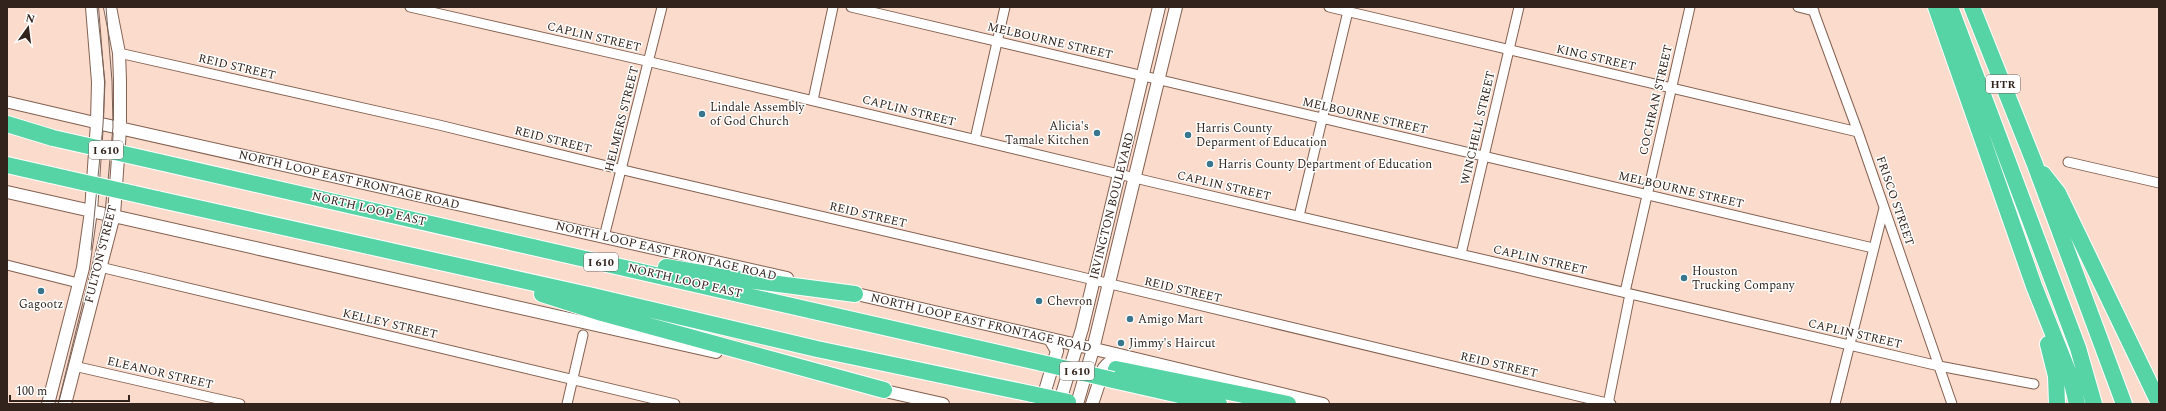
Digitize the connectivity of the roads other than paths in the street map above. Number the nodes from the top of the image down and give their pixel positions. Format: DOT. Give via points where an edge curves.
graph roads {
  1 [pos="92,7"];
  2 [pos="110,7"];
  3 [pos="410,7"];
  4 [pos="662,7"];
  5 [pos="833,7"];
  6 [pos="851,7"];
  7 [pos="1005,7"];
  8 [pos="1159,7"];
  9 [pos="1176,7"];
  10 [pos="1329,7"];
  11 [pos="1519,7"];
  12 [pos="1690,7"];
  13 [pos="1798,7"];
  14 [pos="1936,7"];
  15 [pos="1950,7"];
  16 [pos="1972,7"];
  17 [pos="1348,9"];
  18 [pos="1813,9"];
  19 [pos="998,41"];
  20 [pos="1508,50"];
  21 [pos="119,53"];
  22 [pos="649,61"];
  23 [pos="1143,75"];
  24 [pos="1159,80"];
  25 [pos="1671,88"];
  26 [pos="813,100"];
  27 [pos="7,102"];
  28 [pos="1322,118"];
  29 [pos="97,123"];
  30 [pos="7,124"];
  31 [pos="120,129"];
  32 [pos="7,130"];
  33 [pos="1858,132"];
  34 [pos="34,133"];
  35 [pos="975,139"];
  36 [pos="1484,156"];
  37 [pos="2034,162"];
  38 [pos="2068,162"];
  39 [pos="7,165"];
  40 [pos="622,170"];
  41 [pos="1120,174"];
  42 [pos="1135,178"];
  43 [pos="2159,183"];
  44 [pos="7,192"];
  45 [pos="1647,194"];
  46 [pos="1884,208"];
  47 [pos="91,211"];
  48 [pos="114,215"];
  49 [pos="1299,216"];
  50 [pos="478,234"];
  51 [pos="604,237"];
  52 [pos="1873,248"];
  53 [pos="1461,254"];
  54 [pos="7,265"];
  55 [pos="450,265"];
  56 [pos="100,267"];
  57 [pos="1094,280"];
  58 [pos="78,284"];
  59 [pos="1109,284"];
  60 [pos="2034,286"];
  61 [pos="1628,293"];
  62 [pos="855,294"];
  63 [pos="584,335"];
  64 [pos="1077,345"];
  65 [pos="1850,345"];
  66 [pos="1093,349"];
  67 [pos="1046,352"];
  68 [pos="1130,358"];
  69 [pos="74,366"];
  70 [pos="1939,366"];
  71 [pos="1114,374"];
  72 [pos="572,380"];
  73 [pos="2034,384"];
  74 [pos="2117,386"];
  75 [pos="884,390"];
  76 [pos="1037,399"];
  77 [pos="2159,403"];
  78 [pos="48,404"];
  79 [pos="65,404"];
  80 [pos="240,404"];
  81 [pos="567,404"];
  82 [pos="675,404"];
  83 [pos="943,404"];
  84 [pos="1059,404"];
  85 [pos="1076,404"];
  86 [pos="1092,404"];
  87 [pos="1219,404"];
  88 [pos="1288,404"];
  89 [pos="1323,404"];
  90 [pos="1609,404"];
  91 [pos="1835,404"];
  92 [pos="1952,404"];
  93 [pos="2057,404"];
  94 [pos="2077,404"];
  95 [pos="2094,404"];
  96 [pos="2118,404"];
  97 [pos="2124,404"];
  1 -- 29 [label="main road, FULTON STREET" via="98,82"];
  2 -- 21 [label="main road, FULTON STREET"];
  3 -- 22 [label="street, CAPLIN STREET"];
  4 -- 22 [label="street, HELMERS STREET"];
  5 -- 26 [label="street"];
  6 -- 19 [label="street, MELBOURNE STREET"];
  7 -- 19 [label="street"];
  8 -- 23 [label="main road, IRVINGTON BOULEVARD"];
  9 -- 24 [label="main road, IRVINGTON BOULEVARD"];
  10 -- 17 [label="street, KING STREET"];
  11 -- 20 [label="street, WINCHELL STREET"];
  12 -- 25 [label="street, COCHRAN STREET"];
  13 -- 18 [label="street"];
  14 -- 60 [label="highway"];
  15 -- 95 [label="highway" via="2057,289"];
  16 -- 37 [label="highway, HTR"];
  17 -- 20 [label="street, KING STREET"];
  17 -- 28 [label="street"];
  18 -- 33 [label="street, FRISCO STREET"];
  19 -- 23 [label="street, MELBOURNE STREET"];
  19 -- 35 [label="street"];
  20 -- 25 [label="street, KING STREET"];
  20 -- 36 [label="street, WINCHELL STREET"];
  21 -- 31 [label="main road, FULTON STREET"];
  21 -- 40 [label="street, REID STREET" via="439,125"];
  22 -- 26 [label="street, CAPLIN STREET"];
  22 -- 40 [label="street, HELMERS STREET"];
  23 -- 24 [label="street, MELBOURNE STREET"];
  23 -- 41 [label="main road, IRVINGTON BOULEVARD"];
  24 -- 28 [label="street, MELBOURNE STREET"];
  24 -- 42 [label="main road, IRVINGTON BOULEVARD"];
  25 -- 33 [label="street, KING STREET"];
  25 -- 45 [label="street, COCHRAN STREET"];
  26 -- 35 [label="street, CAPLIN STREET"];
  27 -- 29 [label="street, NORTH LOOP EAST FRONTAGE ROAD"];
  28 -- 36 [label="street, MELBOURNE STREET"];
  28 -- 49 [label="street"];
  29 -- 31 [label="main road, NORTH LOOP EAST FRONTAGE ROAD"];
  29 -- 47 [label="main road, FULTON STREET"];
  30 -- 34 [label="highway"];
  31 -- 48 [label="main road, FULTON STREET"];
  31 -- 51 [label="main road, NORTH LOOP EAST FRONTAGE ROAD"];
  32 -- 34 [label="highway, I 610"];
  33 -- 46 [label="street, FRISCO STREET"];
  34 -- 50 [label="highway, NORTH LOOP EAST / I 610, bridge"];
  35 -- 41 [label="street, CAPLIN STREET"];
  36 -- 45 [label="street, MELBOURNE STREET"];
  36 -- 53 [label="street, WINCHELL STREET"];
  37 -- 74 [label="highway"];
  37 -- 77 [label="highway" via="2058,193"];
  38 -- 43 [label="street"];
  39 -- 55 [label="highway, bridge"];
  40 -- 51 [label="street, HELMERS STREET"];
  40 -- 57 [label="street, REID STREET"];
  41 -- 42 [label="street, CAPLIN STREET"];
  41 -- 57 [label="main road, IRVINGTON BOULEVARD"];
  42 -- 49 [label="street, CAPLIN STREET"];
  42 -- 59 [label="main road, IRVINGTON BOULEVARD"];
  44 -- 47 [label="main road"];
  45 -- 52 [label="street, MELBOURNE STREET"];
  45 -- 61 [label="street, COCHRAN STREET"];
  46 -- 52 [label="street"];
  46 -- 70 [label="street, FRISCO STREET"];
  47 -- 48 [label="main road"];
  47 -- 58 [label="main road, FULTON STREET" via="83,268"];
  48 -- 56 [label="main road, FULTON STREET"];
  48 -- 75 [label="main road"];
  49 -- 53 [label="street, CAPLIN STREET"];
  50 -- 62 [label="highway" via="725,277"];
  50 -- 67 [label="highway, NORTH LOOP EAST / I 610" via="1012,357"];
  51 -- 62 [label="main road, NORTH LOOP EAST FRONTAGE ROAD"];
  52 -- 65 [label="street"];
  53 -- 61 [label="street, CAPLIN STREET"];
  54 -- 58 [label="street"];
  55 -- 75 [label="highway" via="602,313"];
  55 -- 76 [label="highway"];
  56 -- 69 [label="main road, FULTON STREET"];
  56 -- 72 [label="street, KELLEY STREET"];
  57 -- 59 [label="street, REID STREET"];
  57 -- 64 [label="main road, IRVINGTON BOULEVARD"];
  58 -- 78 [label="main road, FULTON STREET"];
  59 -- 66 [label="main road, IRVINGTON BOULEVARD"];
  59 -- 90 [label="street, REID STREET"];
  60 -- 93 [label="highway" via="2056,376"];
  60 -- 94 [label="highway" via="2071,379"];
  61 -- 65 [label="street, CAPLIN STREET"];
  61 -- 90 [label="street, COCHRAN STREET"];
  62 -- 67 [label="main road, NORTH LOOP EAST FRONTAGE ROAD"];
  63 -- 72 [label="street"];
  64 -- 66 [label="main road, NORTH LOOP EAST FRONTAGE ROAD"];
  64 -- 67 [label="main road, NORTH LOOP EAST FRONTAGE ROAD"];
  64 -- 84 [label="main road, IRVINGTON BOULEVARD"];
  65 -- 70 [label="street, CAPLIN STREET"];
  65 -- 91 [label="street"];
  66 -- 68 [label="main road, NORTH LOOP EAST FRONTAGE ROAD"];
  66 -- 85 [label="main road, IRVINGTON BOULEVARD"];
  67 -- 71 [label="highway, NORTH LOOP EAST / I 610, bridge"];
  67 -- 76 [label="main road" via="1057,352"];
  68 -- 86 [label="main road" via="1116,359 1108,363"];
  68 -- 89 [label="main road, NORTH LOOP EAST FRONTAGE ROAD"];
  69 -- 79 [label="main road, FULTON STREET"];
  69 -- 80 [label="street, ELEANOR STREET"];
  70 -- 73 [label="street, CAPLIN STREET"];
  70 -- 92 [label="street, FRISCO STREET"];
  71 -- 87 [label="highway, NORTH LOOP EAST / I 610"];
  71 -- 88 [label="highway"];
  72 -- 81 [label="street"];
  72 -- 82 [label="street, KELLEY STREET"];
  74 -- 96 [label="highway"];
  74 -- 97 [label="highway"];
  75 -- 83 [label="main road"];
  76 -- 85 [label="highway, bridge"];
}
